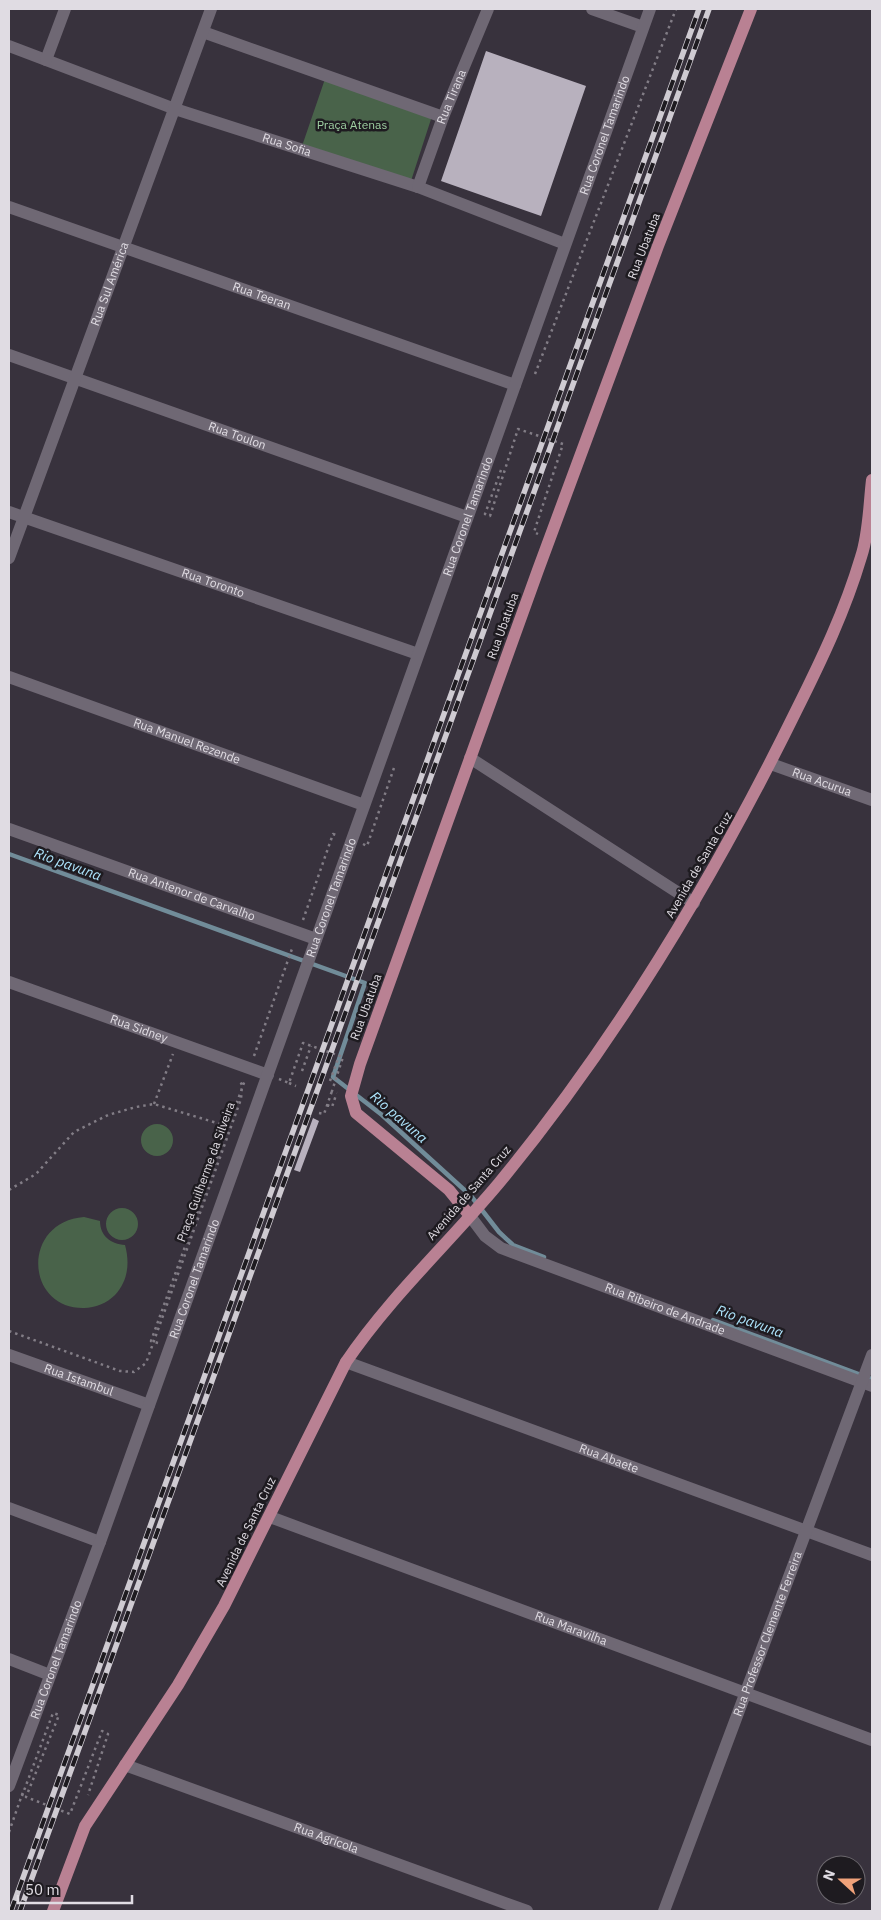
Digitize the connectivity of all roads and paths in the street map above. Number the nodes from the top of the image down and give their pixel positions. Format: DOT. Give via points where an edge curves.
graph roads {
  1 [pos="65,9"];
  2 [pos="211,9"];
  3 [pos="488,9"];
  4 [pos="592,9"];
  5 [pos="650,9"];
  6 [pos="751,9"];
  7 [pos="643,27"];
  8 [pos="202,32"];
  9 [pos="9,46"];
  10 [pos="46,60"];
  11 [pos="174,109"];
  12 [pos="443,117"];
  13 [pos="418,187"];
  14 [pos="9,207"];
  15 [pos="565,244"];
  16 [pos="122,248"];
  17 [pos="9,355"];
  18 [pos="75,378"];
  19 [pos="515,385"];
  20 [pos="499,430"];
  21 [pos="563,444"];
  22 [pos="872,480"];
  23 [pos="9,512"];
  24 [pos="24,516"];
  25 [pos="467,517"];
  26 [pos="9,558"];
  27 [pos="418,654"];
  28 [pos="9,677"];
  29 [pos="470,758"];
  30 [pos="771,764"];
  31 [pos="872,800"];
  32 [pos="364,805"];
  33 [pos="9,829"];
  34 [pos="694,903"];
  35 [pos="316,939"];
  36 [pos="9,982"];
  37 [pos="177,1043"];
  38 [pos="311,1046"];
  39 [pos="339,1056"];
  40 [pos="302,1071"];
  41 [pos="234,1074"];
  42 [pos="268,1075"];
  43 [pos="330,1081"];
  44 [pos="289,1083"];
  45 [pos="296,1086"];
  46 [pos="332,1091"];
  47 [pos="337,1093"];
  48 [pos="154,1104"];
  49 [pos="319,1112"];
  50 [pos="231,1128"];
  51 [pos="247,1132"];
  52 [pos="9,1190"];
  53 [pos="470,1216"];
  54 [pos="9,1331"];
  55 [pos="9,1355"];
  56 [pos="872,1356"];
  57 [pos="346,1362"];
  58 [pos="866,1380"];
  59 [pos="149,1405"];
  60 [pos="9,1508"];
  61 [pos="270,1518"];
  62 [pos="806,1531"];
  63 [pos="100,1542"];
  64 [pos="872,1556"];
  65 [pos="9,1659"];
  66 [pos="50,1675"];
  67 [pos="746,1692"];
  68 [pos="872,1740"];
  69 [pos="125,1765"];
  70 [pos="9,1786"];
  71 [pos="24,1796"];
  72 [pos="89,1817"];
  73 [pos="54,1911"];
  74 [pos="528,1911"];
  75 [pos="664,1911"];
  1 -- 10 [label="street"];
  2 -- 8 [label="street, Rua Sul América"];
  3 -- 12 [label="street, Rua Tirana"];
  4 -- 7 [label="street"];
  5 -- 7 [label="street, Rua Coronel Tamarindo"];
  6 -- 29 [label="main road, Rua Ubatuba" via="662,237"];
  7 -- 15 [label="street, Rua Coronel Tamarindo"];
  8 -- 11 [label="street, Rua Sul América"];
  8 -- 12 [label="street"];
  9 -- 10 [label="street, Rua Sofia"];
  10 -- 11 [label="street, Rua Sofia"];
  11 -- 13 [label="street, Rua Sofia"];
  11 -- 16 [label="street, Rua Sul América"];
  12 -- 13 [label="street, Rua Tirana"];
  13 -- 15 [label="street, Rua Sofia"];
  14 -- 16 [label="street, Rua Teeran"];
  15 -- 19 [label="street, Rua Coronel Tamarindo"];
  16 -- 18 [label="street, Rua Sul América"];
  16 -- 19 [label="street, Rua Teeran"];
  17 -- 18 [label="street, Rua Toulon"];
  18 -- 24 [label="street, Rua Sul América"];
  18 -- 25 [label="street, Rua Toulon"];
  19 -- 20 [label="street, Rua Coronel Tamarindo"];
  20 -- 21 [label="path" via="513,436 485,514 490,516 518,428"];
  20 -- 25 [label="street, Rua Coronel Tamarindo"];
  22 -- 30 [label="main road, Avenida de Santa Cruz" via="862,554 838,624"];
  23 -- 24 [label="street, Rua Toronto"];
  24 -- 26 [label="street, Rua Sul América"];
  24 -- 27 [label="street, Rua Toronto"];
  25 -- 27 [label="street, Rua Coronel Tamarindo"];
  27 -- 32 [label="street, Rua Coronel Tamarindo"];
  28 -- 32 [label="street, Rua Manuel Rezende"];
  29 -- 34 [label="street"];
  29 -- 53 [label="main road, Rua Ubatuba" via="351,1096 356,1113 449,1190"];
  30 -- 31 [label="street, Rua Acurua"];
  30 -- 34 [label="main road, Avenida de Santa Cruz"];
  32 -- 35 [label="street, Rua Coronel Tamarindo"];
  33 -- 35 [label="street, Rua Antenor de Carvalho"];
  34 -- 53 [label="main road, Avenida de Santa Cruz" via="593,1060"];
  35 -- 42 [label="street, Rua Coronel Tamarindo"];
  36 -- 37 [label="street, Rua Sidney"];
  37 -- 42 [label="street, Rua Sidney"];
  37 -- 48 [label="path"];
  38 -- 39 [label="path"];
  38 -- 40 [label="path"];
  38 -- 44 [label="path" via="303,1043"];
  39 -- 43 [label="path"];
  39 -- 46 [label="path" via="343,1057"];
  41 -- 50 [label="path, Praça Guilherme da Silveira" via="243,1092"];
  42 -- 44 [label="path"];
  42 -- 51 [label="street, Rua Coronel Tamarindo"];
  44 -- 45 [label="path"];
  46 -- 47 [label="path"];
  46 -- 49 [label="path" via="324,1114"];
  48 -- 50 [label="path"];
  48 -- 52 [label="path" via="108,1115 74,1132 36,1174"];
  50 -- 51 [label="path"];
  50 -- 54 [label="path, Praça Guilherme da Silveira" via="149,1357 140,1368 134,1372 120,1371"];
  51 -- 59 [label="street, Rua Coronel Tamarindo"];
  53 -- 57 [label="main road, Avenida de Santa Cruz" via="406,1284"];
  53 -- 58 [label="street, Rua Ribeiro de Andrade" via="485,1236 501,1248"];
  55 -- 59 [label="street, Rua Istambul"];
  56 -- 58 [label="street, Rua Professor Clemente Ferreira"];
  57 -- 61 [label="main road, Avenida de Santa Cruz"];
  57 -- 62 [label="street, Rua Abaete"];
  58 -- 62 [label="street, Rua Professor Clemente Ferreira"];
  59 -- 63 [label="street, Rua Coronel Tamarindo"];
  60 -- 63 [label="street"];
  61 -- 67 [label="street, Rua Maravilha"];
  61 -- 69 [label="main road, Avenida de Santa Cruz" via="202,1647"];
  62 -- 64 [label="street, Rua Abaete"];
  62 -- 67 [label="street, Rua Professor Clemente Ferreira"];
  63 -- 66 [label="street, Rua Coronel Tamarindo"];
  65 -- 66 [label="street"];
  66 -- 70 [label="street, Rua Coronel Tamarindo"];
  67 -- 68 [label="street, Rua Maravilha"];
  67 -- 75 [label="street, Rua Professor Clemente Ferreira"];
  69 -- 72 [label="main road, Avenida de Santa Cruz"];
  69 -- 74 [label="street, Rua Agrícola"];
  71 -- 72 [label="path" via="53,1713 59,1716 26,1797 70,1814 102,1732 108,1734 83,1812"];
  72 -- 73 [label="main road, Avenida de Santa Cruz"];
}
